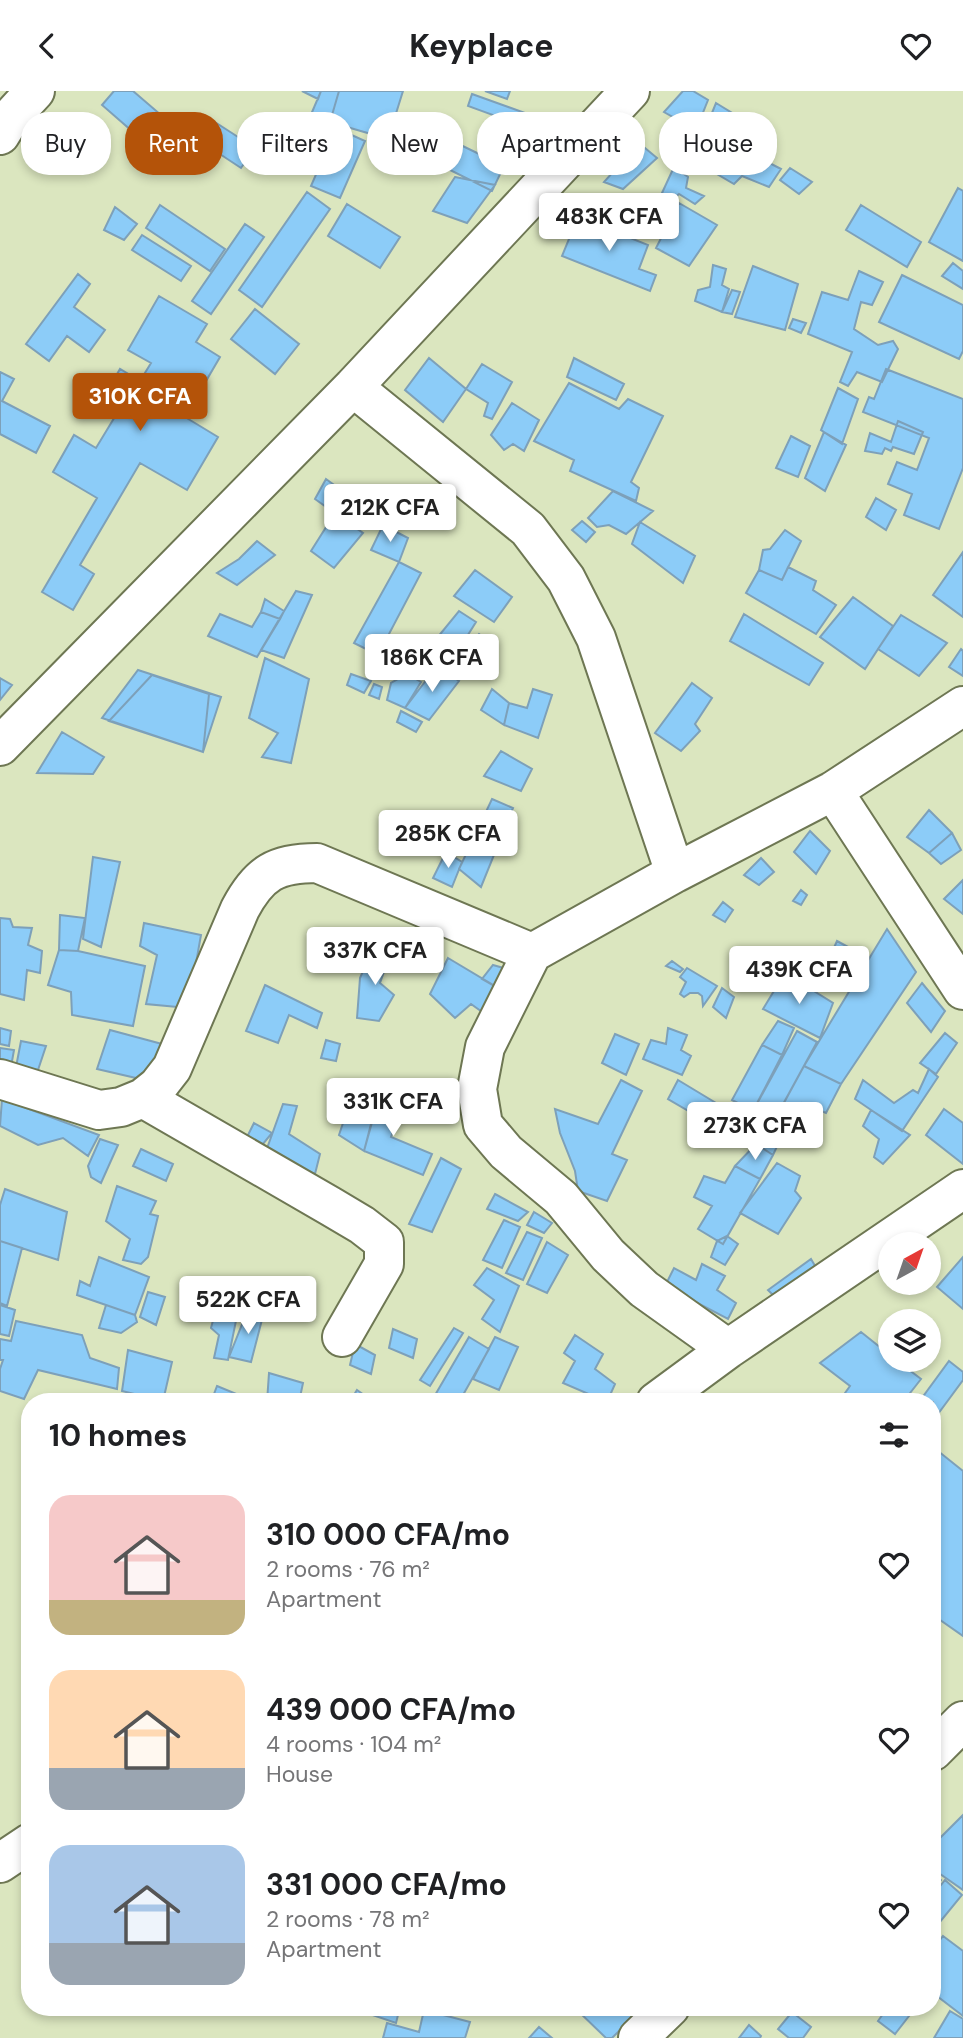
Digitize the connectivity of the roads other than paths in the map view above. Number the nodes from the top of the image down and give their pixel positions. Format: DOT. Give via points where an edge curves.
graph roads {
  1 [pos="35,91"];
  2 [pos="630,91"];
  3 [pos="0,135"];
  4 [pos="354,387"];
  5 [pos="963,706"];
  6 [pos="0,747"];
  7 [pos="833,791"];
  8 [pos="675,873"];
  9 [pos="532,953"];
  10 [pos="963,990"];
  11 [pos="0,1079"];
  12 [pos="144,1098"];
  13 [pos="963,1189"];
  14 [pos="342,1337"];
  15 [pos="729,1349"];
  16 [pos="668,1393"];
  17 [pos="963,1721"];
  18 [pos="941,1743"];
  19 [pos="21,1849"];
  20 [pos="0,1863"];
  21 [pos="661,2016"];
  22 [pos="638,2038"];
  1 -- 3 [label="street"];
  2 -- 4 [label="street"];
  4 -- 6 [label="street"];
  4 -- 8 [label="street" via="528,529 566,579 596,638"];
  5 -- 7 [label="street"];
  7 -- 8 [label="street"];
  7 -- 10 [label="street"];
  8 -- 9 [label="street"];
  9 -- 12 [label="street" via="317,863 292,863 269,872 251,888 172,1068"];
  9 -- 15 [label="street" via="485,1047 477,1089 483,1125 561,1198 608,1255 644,1289"];
  11 -- 12 [label="street" via="99,1110"];
  12 -- 14 [label="street" via="341,1212 384,1242 384,1264"];
  13 -- 15 [label="street"];
  15 -- 16 [label="street"];
  17 -- 18 [label="street"];
  19 -- 20 [label="street"];
  21 -- 22 [label="street"];
}
